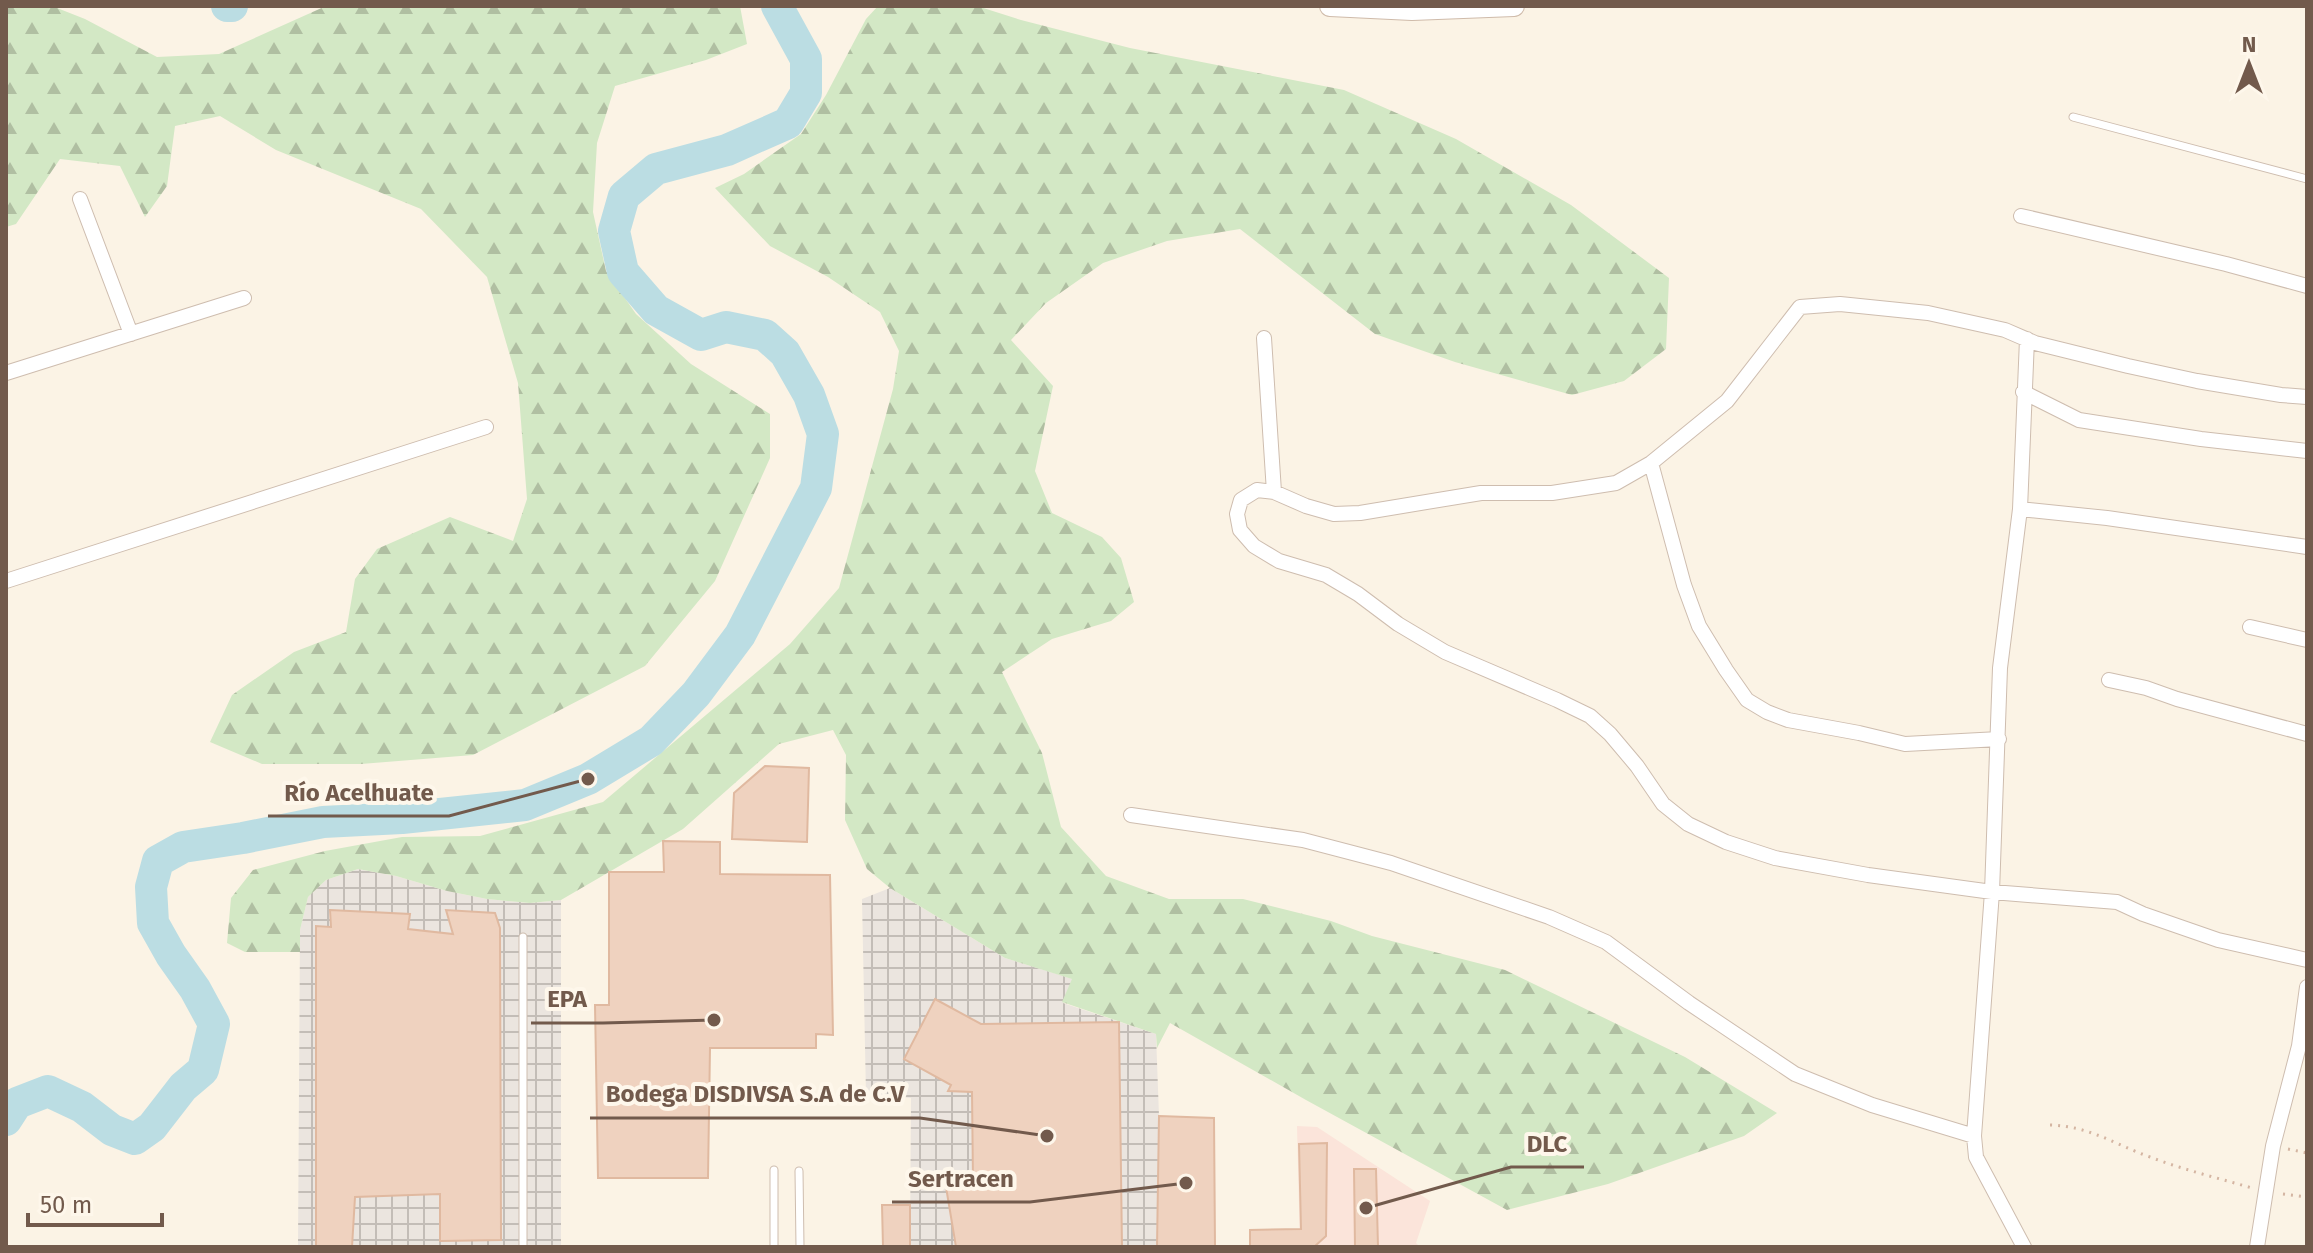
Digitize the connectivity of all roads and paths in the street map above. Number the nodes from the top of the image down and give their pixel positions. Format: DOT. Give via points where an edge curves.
graph roads {
  1 [pos="1330,6"];
  2 [pos="1514,6"];
  3 [pos="2073,117"];
  4 [pos="2307,179"];
  5 [pos="80,199"];
  6 [pos="2021,216"];
  7 [pos="2307,286"];
  8 [pos="244,298"];
  9 [pos="131,334"];
  10 [pos="1264,338"];
  11 [pos="2027,339"];
  12 [pos="6,373"];
  13 [pos="2023,392"];
  14 [pos="2307,397"];
  15 [pos="486,427"];
  16 [pos="2307,451"];
  17 [pos="1651,463"];
  18 [pos="1274,492"];
  19 [pos="2020,509"];
  20 [pos="2307,547"];
  21 [pos="6,581"];
  22 [pos="2250,627"];
  23 [pos="2307,640"];
  24 [pos="2109,680"];
  25 [pos="2307,734"];
  26 [pos="1999,739"];
  27 [pos="1131,815"];
  28 [pos="1992,892"];
  29 [pos="523,937"];
  30 [pos="2307,960"];
  31 [pos="2307,991"];
  32 [pos="2050,1125"];
  33 [pos="1974,1136"];
  34 [pos="774,1170"];
  35 [pos="799,1171"];
  36 [pos="2266,1192"];
  37 [pos="2307,1197"];
  38 [pos="523,1247"];
  39 [pos="774,1247"];
  40 [pos="800,1247"];
  41 [pos="2024,1247"];
  42 [pos="2257,1247"];
  1 -- 2 [label="main road"];
  3 -- 4 [label="lane"];
  5 -- 9 [label="street"];
  6 -- 7 [label="street"];
  8 -- 9 [label="street"];
  9 -- 12 [label="street"];
  10 -- 18 [label="street"];
  11 -- 13 [label="street"];
  11 -- 14 [label="street" via="2197,381"];
  11 -- 17 [label="street" via="1928,313 1840,304 1800,307 1727,401"];
  13 -- 16 [label="street" via="2079,420"];
  13 -- 19 [label="street"];
  15 -- 21 [label="street"];
  17 -- 18 [label="street" via="1616,483 1552,493 1481,493 1360,513 1334,514"];
  17 -- 26 [label="street" via="1699,626 1747,700 1788,720 1905,744"];
  18 -- 28 [label="street" via="1257,490 1241,500 1240,530 1254,546 1279,561 1326,575 1445,652 1590,716 1637,766 1663,804 1688,824 1775,858"];
  19 -- 20 [label="street"];
  19 -- 26 [label="street" via="2000,668"];
  22 -- 23 [label="street"];
  24 -- 25 [label="street"];
  26 -- 28 [label="street"];
  27 -- 33 [label="street" via="1303,840 1391,863 1549,917 1606,942 1795,1074 1872,1105"];
  28 -- 30 [label="street" via="2117,902 2218,940"];
  28 -- 33 [label="street"];
  29 -- 38 [label="lane"];
  31 -- 36 [label="street"];
  32 -- 36 [label="path" via="2098,1133 2185,1170"];
  33 -- 41 [label="street" via="1976,1157"];
  34 -- 39 [label="lane"];
  35 -- 40 [label="lane"];
  36 -- 37 [label="path"];
  36 -- 42 [label="street"];
}
